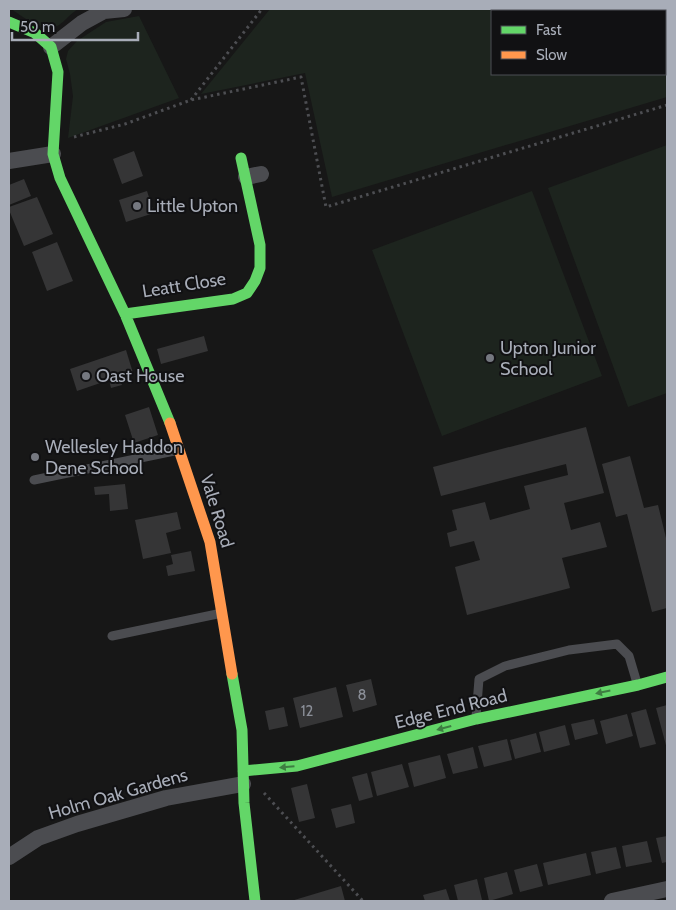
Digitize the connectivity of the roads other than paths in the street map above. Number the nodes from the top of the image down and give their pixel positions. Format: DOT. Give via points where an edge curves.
graph roads {
  1 [pos="124,9"];
  2 [pos="9,22"];
  3 [pos="51,47"];
  4 [pos="54,148"];
  5 [pos="241,158"];
  6 [pos="9,161"];
  7 [pos="125,314"];
  8 [pos="180,450"];
  9 [pos="34,480"];
  10 [pos="222,613"];
  11 [pos="112,636"];
  12 [pos="667,677"];
  13 [pos="638,685"];
  14 [pos="476,719"];
  15 [pos="243,777"];
  16 [pos="9,857"];
  17 [pos="667,889"];
  18 [pos="255,901"];
  19 [pos="612,901"];
  1 -- 3 [label="street" via="104,11"];
  2 -- 3 [label="street" via="35,33"];
  3 -- 4 [label="street, Vale Road" via="58,72"];
  4 -- 6 [label="street"];
  4 -- 7 [label="street, Vale Road" via="60,178"];
  5 -- 7 [label="street, Leatt Close" via="253,175 260,245 260,268 247,292 232,299"];
  7 -- 8 [label="street, Vale Road"];
  8 -- 9 [label="lane"];
  8 -- 10 [label="street, Vale Road" via="210,542"];
  10 -- 11 [label="lane"];
  10 -- 15 [label="street, Vale Road" via="242,730"];
  12 -- 13 [label="street, Edge End Road"];
  13 -- 14 [label="street, Edge End Road, one-way"];
  13 -- 14 [label="lane" via="629,656 617,644 569,650 505,666 479,679"];
  14 -- 15 [label="street, Edge End Road, one-way"];
  15 -- 16 [label="street, Holm Oak Gardens" via="76,824 38,838"];
  15 -- 18 [label="street, Vale Road"];
  17 -- 19 [label="street"];
}
